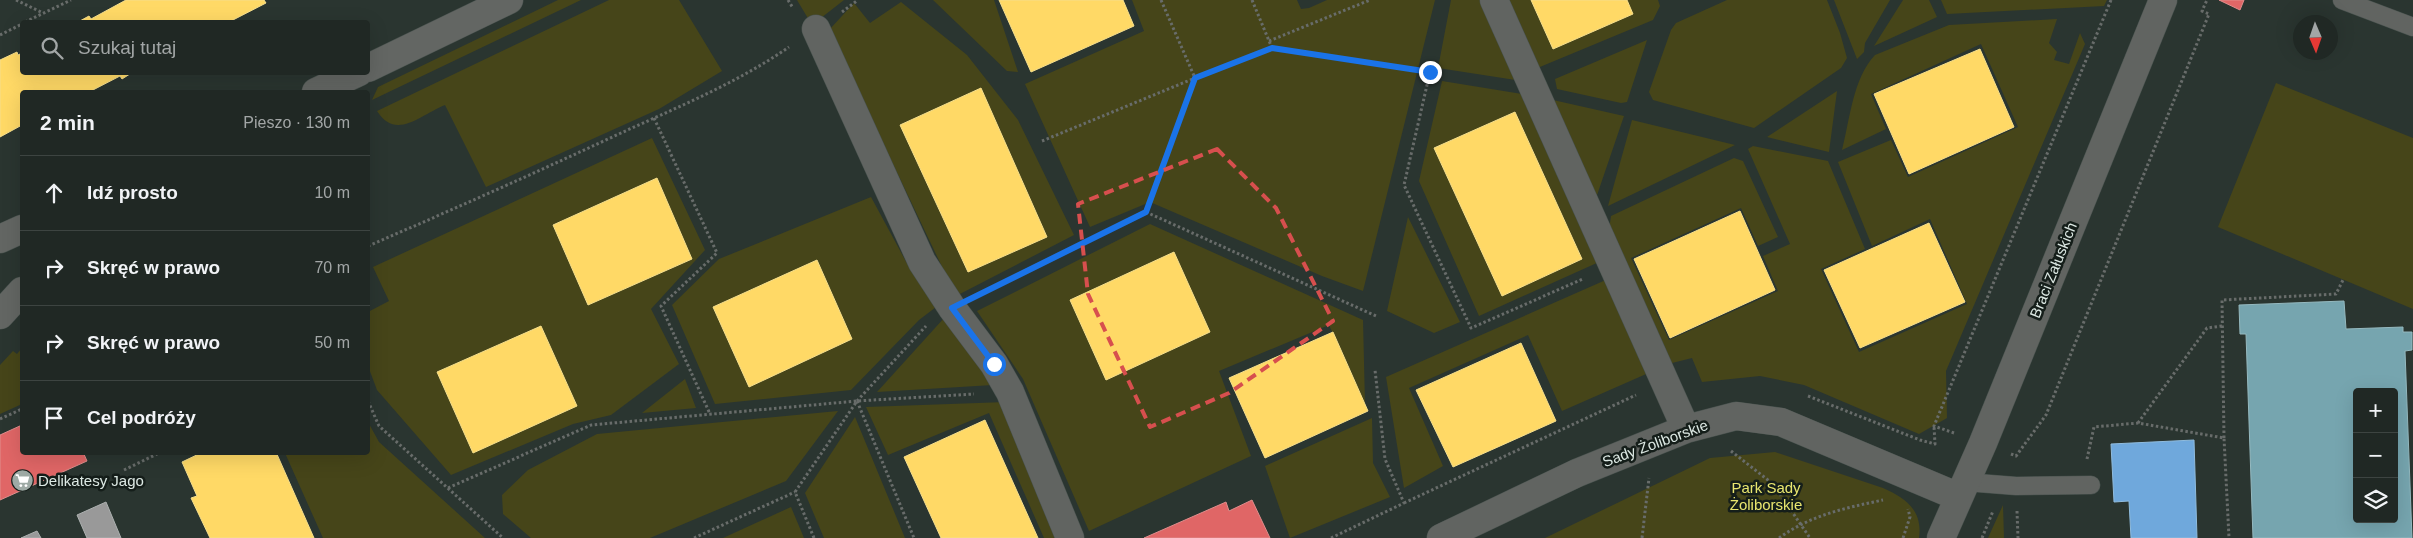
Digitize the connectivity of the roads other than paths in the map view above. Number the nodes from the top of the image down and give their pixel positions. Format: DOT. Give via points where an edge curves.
graph roads {
  1 [pos="509,0"];
  2 [pos="1494,0"];
  3 [pos="2163,0"];
  4 [pos="2342,0"];
  5 [pos="2413,27"];
  6 [pos="816,29"];
  7 [pos="370,67"];
  8 [pos="353,75"];
  9 [pos="320,90"];
  10 [pos="20,230"];
  11 [pos="0,239"];
  12 [pos="20,293"];
  13 [pos="0,315"];
  14 [pos="1686,429"];
  15 [pos="2091,485"];
  16 [pos="1962,489"];
  17 [pos="1070,538"];
  18 [pos="1441,538"];
  19 [pos="1941,538"];
  1 -- 7 [label="street"];
  2 -- 14 [label="street"];
  3 -- 16 [label="street, Braci Załuskich"];
  4 -- 5 [label="lane"];
  6 -- 17 [label="street" via="922,262 1010,392"];
  8 -- 9 [label="street"];
  10 -- 11 [label="street"];
  12 -- 13 [label="street"];
  14 -- 16 [label="street, Sady Żoliborskie" via="1736,416 1780,422 1906,474"];
  14 -- 18 [label="street, Sady Żoliborskie" via="1577,473"];
  15 -- 16 [label="lane"];
  16 -- 19 [label="street, Braci Załuskich"];
}
